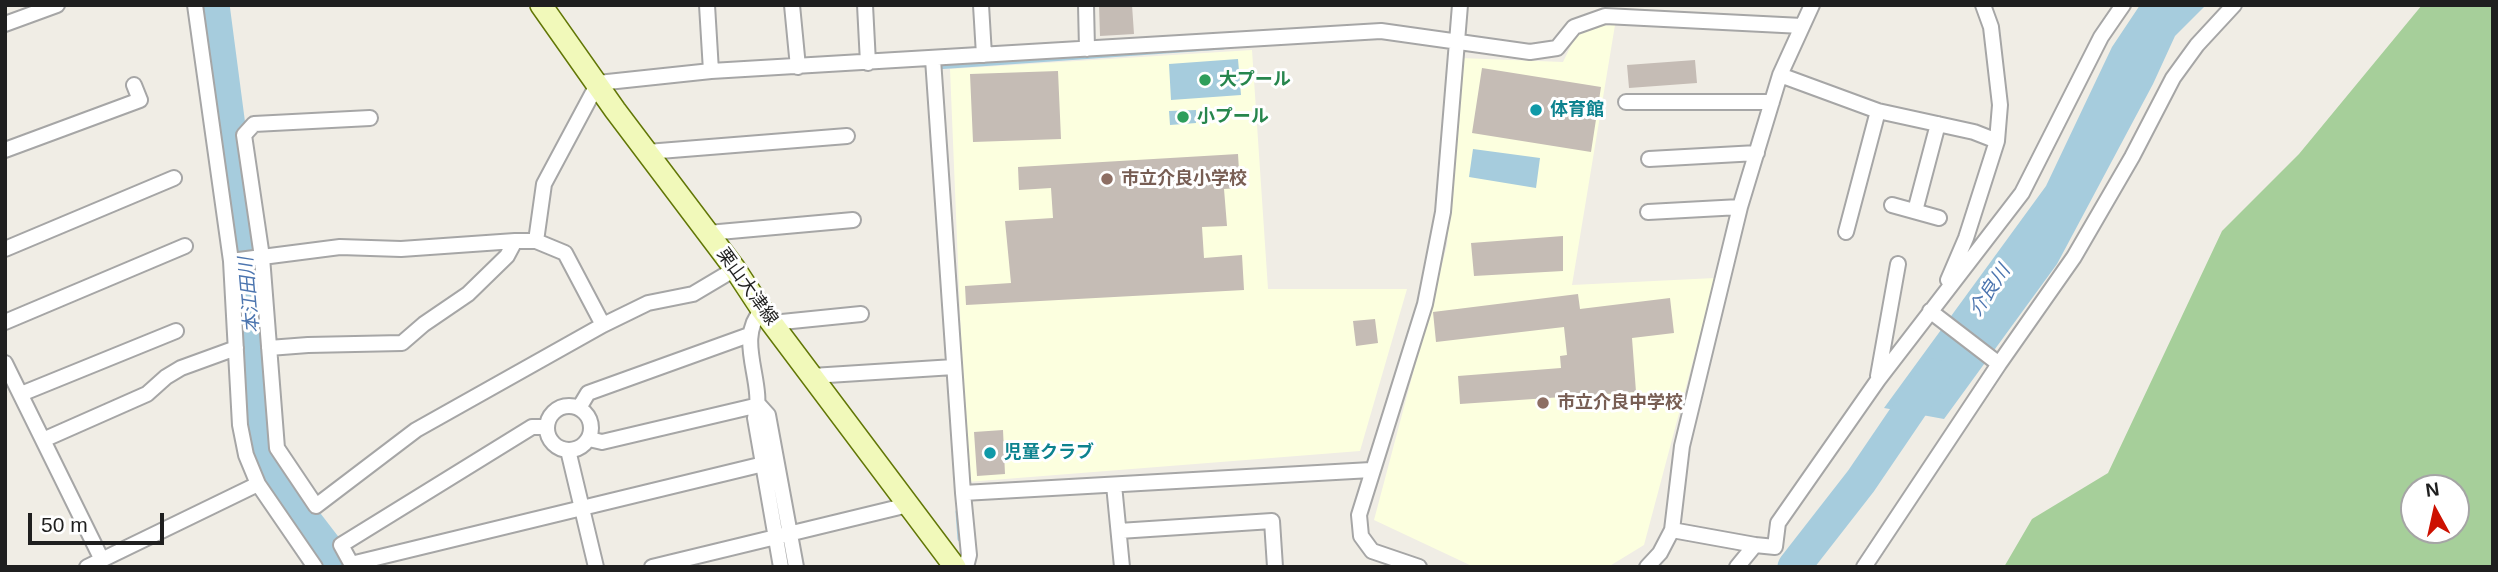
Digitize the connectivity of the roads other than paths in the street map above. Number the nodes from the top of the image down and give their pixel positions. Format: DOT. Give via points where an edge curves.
graph roads {
  1 [pos="57,5"];
  2 [pos="195,5"];
  3 [pos="541,5"];
  4 [pos="707,5"];
  5 [pos="792,5"];
  6 [pos="865,5"];
  7 [pos="981,5"];
  8 [pos="1086,5"];
  9 [pos="1460,5"];
  10 [pos="1812,5"];
  11 [pos="1983,5"];
  12 [pos="2123,5"];
  13 [pos="2234,5"];
  14 [pos="5,24"];
  15 [pos="1802,26"];
  16 [pos="1455,41"];
  17 [pos="1087,49"];
  18 [pos="984,55"];
  19 [pos="933,59"];
  20 [pos="868,63"];
  21 [pos="798,67"];
  22 [pos="711,71"];
  23 [pos="1780,75"];
  24 [pos="598,83"];
  25 [pos="134,85"];
  26 [pos="1626,102"];
  27 [pos="1772,102"];
  28 [pos="1878,111"];
  29 [pos="370,118"];
  30 [pos="1938,124"];
  31 [pos="847,136"];
  32 [pos="1997,141"];
  33 [pos="5,150"];
  34 [pos="647,152"];
  35 [pos="1756,153"];
  36 [pos="1649,159"];
  37 [pos="174,178"];
  38 [pos="1892,205"];
  39 [pos="1741,207"];
  40 [pos="1914,211"];
  41 [pos="1648,212"];
  42 [pos="1939,218"];
  43 [pos="853,220"];
  44 [pos="1846,232"];
  45 [pos="708,233"];
  46 [pos="515,241"];
  47 [pos="536,241"];
  48 [pos="185,246"];
  49 [pos="5,249"];
  50 [pos="262,257"];
  51 [pos="231,261"];
  52 [pos="1898,264"];
  53 [pos="735,269"];
  54 [pos="1940,298"];
  55 [pos="1930,311"];
  56 [pos="861,314"];
  57 [pos="767,316"];
  58 [pos="5,322"];
  59 [pos="603,325"];
  60 [pos="176,331"];
  61 [pos="749,335"];
  62 [pos="236,348"];
  63 [pos="269,348"];
  64 [pos="1994,359"];
  65 [pos="5,363"];
  66 [pos="954,367"];
  67 [pos="812,376"];
  68 [pos="1878,380"];
  69 [pos="21,394"];
  70 [pos="759,405"];
  71 [pos="579,408"];
  72 [pos="547,427"];
  73 [pos="589,439"];
  74 [pos="43,440"];
  75 [pos="568,450"];
  76 [pos="769,463"];
  77 [pos="1371,470"];
  78 [pos="258,484"];
  79 [pos="1114,485"];
  80 [pos="963,493"];
  81 [pos="908,505"];
  82 [pos="582,508"];
  83 [pos="1672,530"];
  84 [pos="1119,531"];
  85 [pos="781,536"];
  86 [pos="1755,545"];
  87 [pos="102,560"];
  88 [pos="1410,565"];
  89 [pos="352,566"];
  90 [pos="87,567"];
  91 [pos="315,567"];
  92 [pos="596,567"];
  93 [pos="652,567"];
  94 [pos="781,567"];
  95 [pos="796,567"];
  96 [pos="955,567"];
  97 [pos="966,567"];
  98 [pos="1122,567"];
  99 [pos="1275,567"];
  100 [pos="1647,567"];
  101 [pos="1737,567"];
  102 [pos="1864,567"];
  1 -- 14 [label="street"];
  2 -- 51 [label="street"];
  3 -- 24 [label="main road, 栗山大津線"];
  4 -- 22 [label="street"];
  5 -- 21 [label="street"];
  6 -- 20 [label="street"];
  7 -- 18 [label="street"];
  8 -- 17 [label="street"];
  9 -- 16 [label="street"];
  10 -- 15 [label="street"];
  11 -- 32 [label="street" via="1991,27 2000,105"];
  12 -- 54 [label="street" via="2101,37 2022,193"];
  13 -- 64 [label="street" via="2173,78 2074,257"];
  15 -- 16 [label="street" via="1605,16 1574,27 1557,48 1530,52"];
  15 -- 23 [label="street"];
  16 -- 17 [label="street" via="1381,31"];
  16 -- 77 [label="street" via="1443,212 1425,304"];
  17 -- 18 [label="street"];
  18 -- 19 [label="street"];
  19 -- 20 [label="street"];
  19 -- 66 [label="street"];
  20 -- 21 [label="street"];
  21 -- 22 [label="street"];
  22 -- 24 [label="street"];
  23 -- 27 [label="street"];
  23 -- 28 [label="street"];
  24 -- 34 [label="main road, 栗山大津線"];
  24 -- 47 [label="street" via="544,184"];
  25 -- 33 [label="street" via="140,100"];
  26 -- 27 [label="street"];
  27 -- 35 [label="street"];
  28 -- 30 [label="street"];
  28 -- 44 [label="street"];
  29 -- 50 [label="street" via="254,124 244,135"];
  30 -- 32 [label="street"];
  30 -- 40 [label="street"];
  31 -- 34 [label="street"];
  32 -- 54 [label="street" via="1966,238"];
  34 -- 45 [label="main road, 栗山大津線"];
  35 -- 36 [label="street"];
  35 -- 39 [label="street"];
  37 -- 49 [label="street"];
  38 -- 40 [label="street"];
  39 -- 41 [label="street"];
  39 -- 83 [label="street" via="1682,446"];
  40 -- 42 [label="street"];
  43 -- 45 [label="street"];
  45 -- 53 [label="main road, 栗山大津線"];
  46 -- 47 [label="street"];
  46 -- 50 [label="street" via="401,250 340,247"];
  46 -- 63 [label="street" via="507,256 468,294 402,343"];
  47 -- 59 [label="street" via="565,253"];
  48 -- 58 [label="street"];
  50 -- 51 [label="street"];
  50 -- 63 [label="street"];
  51 -- 62 [label="street"];
  52 -- 68 [label="street"];
  53 -- 57 [label="main road, 栗山大津線"];
  53 -- 59 [label="street" via="693,295 648,303"];
  54 -- 55 [label="street"];
  55 -- 64 [label="street"];
  55 -- 68 [label="street"];
  56 -- 57 [label="street"];
  57 -- 61 [label="street" via="752,320"];
  57 -- 67 [label="main road, 栗山大津線"];
  59 -- 63 [label="street" via="416,430 316,506 277,448"];
  60 -- 69 [label="street"];
  61 -- 70 [label="street"];
  61 -- 71 [label="street" via="588,393"];
  62 -- 74 [label="street" via="181,368 147,394"];
  62 -- 78 [label="street" via="240,425"];
  64 -- 102 [label="street"];
  65 -- 69 [label="street"];
  66 -- 67 [label="street"];
  66 -- 80 [label="street"];
  67 -- 81 [label="main road, 栗山大津線"];
  68 -- 86 [label="street" via="1778,523 1775,547"];
  69 -- 74 [label="street"];
  70 -- 73 [label="street" via="603,442"];
  70 -- 76 [label="street" via="755,418"];
  71 -- 72 [label="street" via="557,409"];
  71 -- 73 [label="street" via="589,419"];
  72 -- 75 [label="street" via="550,441"];
  72 -- 89 [label="street" via="532,426 341,545"];
  73 -- 75 [label="street"];
  74 -- 87 [label="street"];
  75 -- 82 [label="street"];
  76 -- 82 [label="street"];
  76 -- 85 [label="street"];
  77 -- 79 [label="street"];
  77 -- 88 [label="street" via="1359,515 1361,536 1372,551"];
  78 -- 87 [label="street"];
  78 -- 91 [label="street"];
  79 -- 80 [label="street"];
  79 -- 84 [label="street"];
  80 -- 97 [label="street"];
  81 -- 85 [label="street"];
  81 -- 96 [label="main road, 栗山大津線"];
  82 -- 89 [label="street"];
  82 -- 92 [label="street"];
  83 -- 86 [label="street"];
  83 -- 100 [label="street"];
  84 -- 98 [label="street"];
  84 -- 99 [label="street" via="1272,521"];
  85 -- 93 [label="street"];
  85 -- 94 [label="street"];
  85 -- 95 [label="street"];
  86 -- 101 [label="street"];
  87 -- 90 [label="street"];
}
